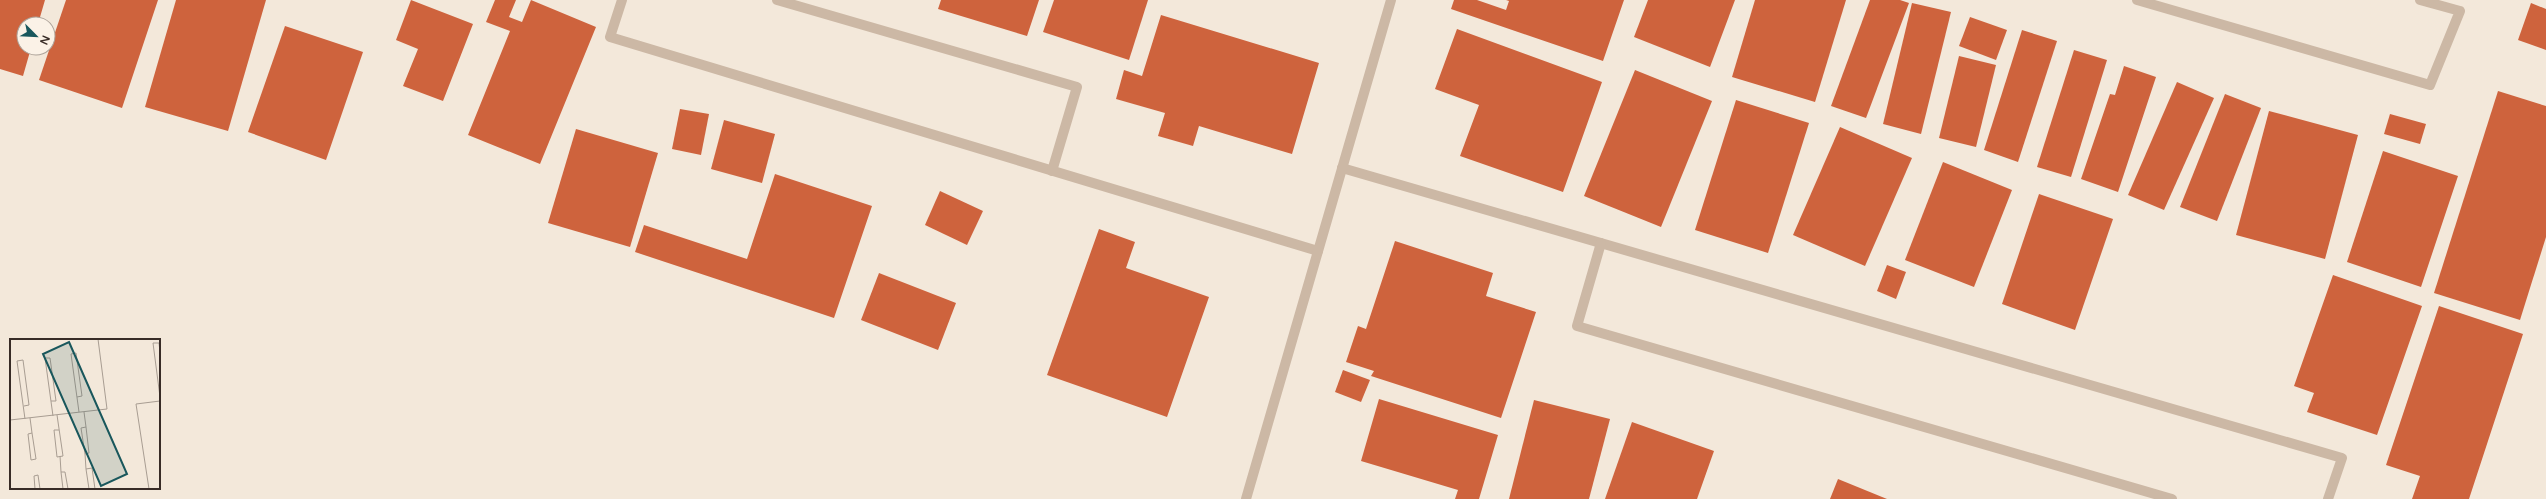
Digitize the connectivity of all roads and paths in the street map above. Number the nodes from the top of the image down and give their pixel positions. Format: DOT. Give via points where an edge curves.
graph roads {
  1 [pos="622,0"];
  2 [pos="777,0"];
  3 [pos="1391,0"];
  4 [pos="2137,0"];
  5 [pos="2420,0"];
  6 [pos="1342,168"];
  7 [pos="1052,171"];
  8 [pos="1601,243"];
  9 [pos="1318,251"];
  10 [pos="1246,499"];
  11 [pos="2172,499"];
  12 [pos="2328,499"];
  1 -- 7 [label="street" via="610,37"];
  2 -- 7 [label="street" via="1077,87"];
  3 -- 6 [label="street"];
  4 -- 5 [label="street" via="2430,85 2460,12"];
  6 -- 8 [label="street"];
  6 -- 9 [label="street"];
  7 -- 9 [label="street"];
  8 -- 11 [label="street" via="1577,326"];
  8 -- 12 [label="street" via="2342,458"];
  9 -- 10 [label="street"];
}
